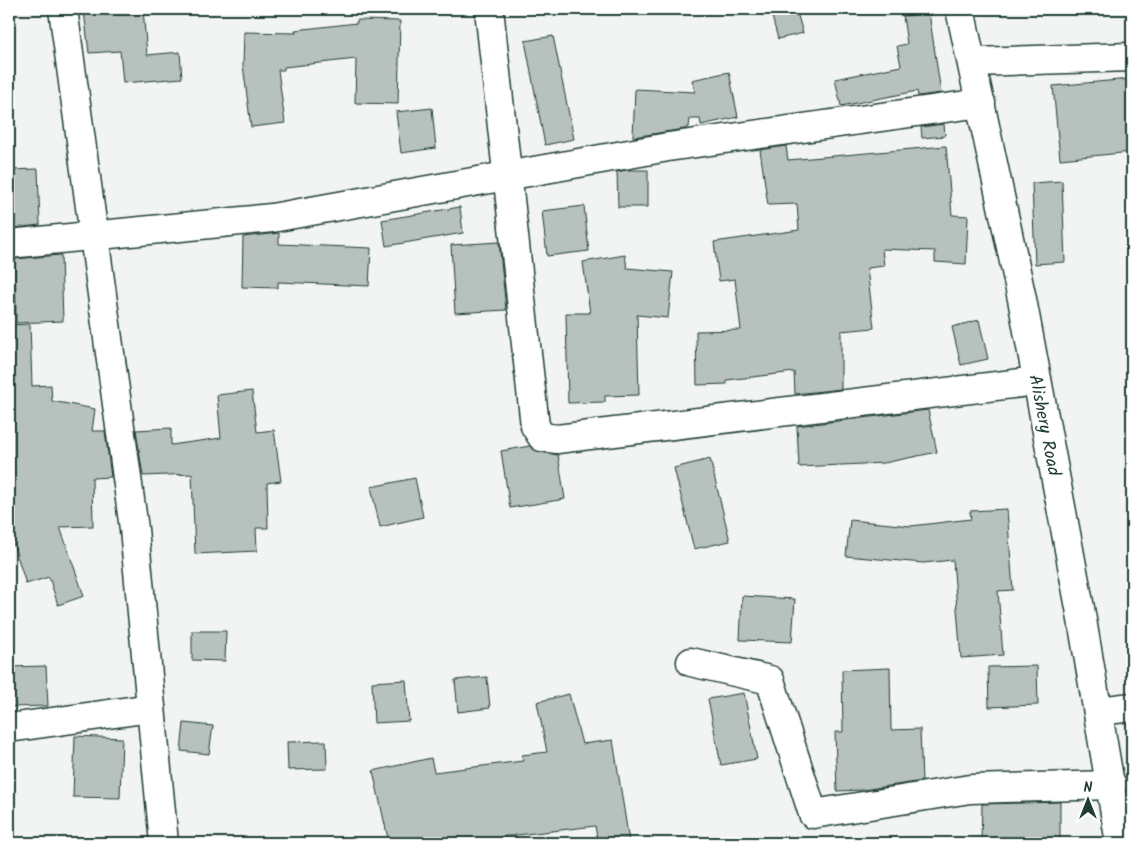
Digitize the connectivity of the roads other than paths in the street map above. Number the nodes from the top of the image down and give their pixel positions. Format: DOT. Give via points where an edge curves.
graph roads {
  1 [pos="63,9"];
  2 [pos="489,9"];
  3 [pos="960,9"];
  4 [pos="1132,58"];
  5 [pos="972,62"];
  6 [pos="981,104"];
  7 [pos="506,176"];
  8 [pos="93,237"];
  9 [pos="9,244"];
  10 [pos="1037,382"];
  11 [pos="691,662"];
  12 [pos="1132,707"];
  13 [pos="151,708"];
  14 [pos="1099,711"];
  15 [pos="9,728"];
  16 [pos="1112,785"];
  17 [pos="164,843"];
  18 [pos="1120,843"];
  1 -- 8 [label="street"];
  2 -- 7 [label="street"];
  3 -- 5 [label="street, Alishery Road"];
  4 -- 5 [label="street"];
  5 -- 6 [label="street, Alishery Road"];
  6 -- 7 [label="street" via="668,147"];
  6 -- 10 [label="street, Alishery Road"];
  7 -- 8 [label="street" via="272,218"];
  7 -- 10 [label="street" via="535,426 542,437 557,439"];
  8 -- 9 [label="street"];
  8 -- 13 [label="street" via="134,529"];
  10 -- 14 [label="street, Alishery Road"];
  11 -- 16 [label="street" via="770,680 813,814 970,789"];
  12 -- 14 [label="street"];
  13 -- 15 [label="street"];
  13 -- 17 [label="street"];
  14 -- 16 [label="street, Alishery Road"];
  16 -- 18 [label="street, Alishery Road"];
}
